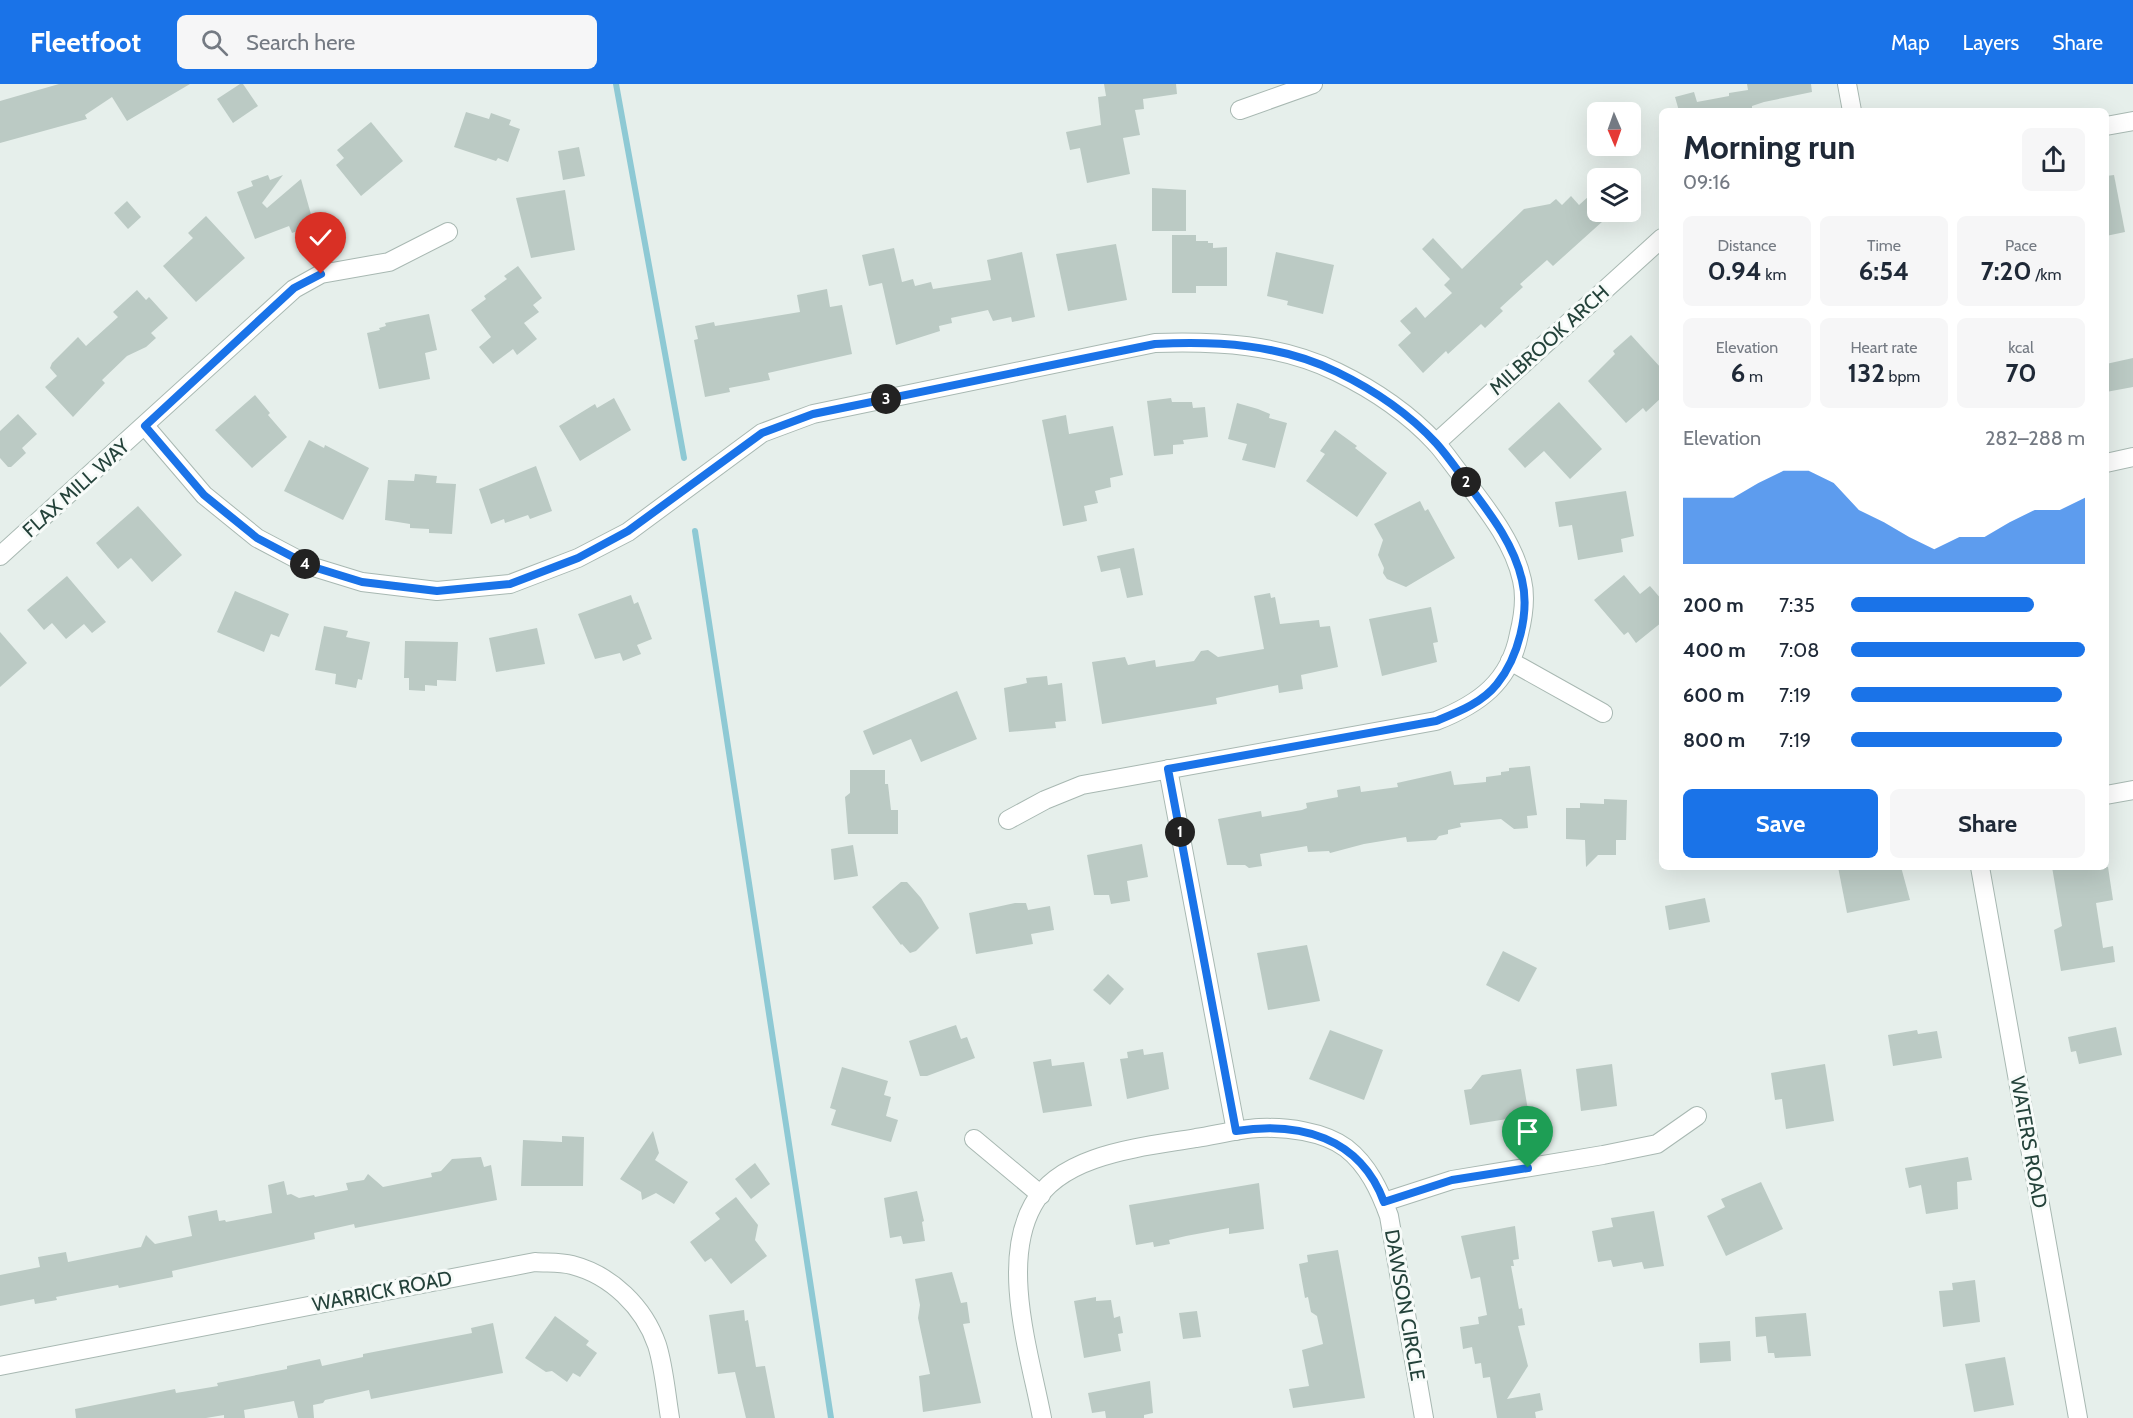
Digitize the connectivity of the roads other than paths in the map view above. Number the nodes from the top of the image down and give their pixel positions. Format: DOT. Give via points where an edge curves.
graph roads {
  1 [pos="1313,84"];
  2 [pos="1847,84"];
  3 [pos="1851,108"];
  4 [pos="1240,110"];
  5 [pos="2133,121"];
  6 [pos="2109,125"];
  7 [pos="448,232"];
  8 [pos="1659,241"];
  9 [pos="145,426"];
  10 [pos="1436,443"];
  11 [pos="2133,458"];
  12 [pos="2109,462"];
  13 [pos="0,556"];
  14 [pos="1510,661"];
  15 [pos="1603,713"];
  16 [pos="1168,769"];
  17 [pos="2133,790"];
  18 [pos="2109,794"];
  19 [pos="1008,820"];
  20 [pos="1981,870"];
  21 [pos="1697,1116"];
  22 [pos="1236,1131"];
  23 [pos="974,1139"];
  24 [pos="1041,1195"];
  25 [pos="1384,1202"];
  26 [pos="0,1366"];
  27 [pos="670,1418"];
  28 [pos="1042,1418"];
  29 [pos="1424,1418"];
  30 [pos="2078,1418"];
  1 -- 4 [label="street"];
  2 -- 3 [label="street"];
  5 -- 6 [label="street"];
  7 -- 9 [label="street, FLAX MILL WAY" via="388,262 321,274 294,288"];
  8 -- 10 [label="street, MILBROOK ARCH"];
  9 -- 10 [label="street" via="204,495 257,538 310,566 362,582 437,591 510,584 578,558 628,531 762,433 813,414 1155,344 1204,342 1266,347 1326,368 1384,400"];
  9 -- 13 [label="street, FLAX MILL WAY"];
  10 -- 14 [label="street" via="1493,517 1511,548 1523,582 1523,617"];
  11 -- 12 [label="street"];
  14 -- 15 [label="street"];
  14 -- 16 [label="street" via="1497,684 1468,709 1436,721"];
  16 -- 19 [label="street" via="1082,785"];
  16 -- 22 [label="street"];
  17 -- 18 [label="street"];
  20 -- 30 [label="street, WATERS ROAD"];
  21 -- 25 [label="street" via="1657,1144 1452,1180"];
  22 -- 24 [label="street, DAWSON CIRCLE" via="1111,1153 1052,1182"];
  22 -- 25 [label="street, DAWSON CIRCLE" via="1258,1128 1318,1135 1346,1148 1366,1170"];
  23 -- 24 [label="street"];
  24 -- 28 [label="street, DAWSON CIRCLE" via="1033,1204 1020,1239 1018,1285"];
  25 -- 29 [label="street, DAWSON CIRCLE"];
  26 -- 27 [label="street, WARRICK ROAD" via="520,1264 547,1263 594,1273 617,1288 645,1319 657,1345"];
}
